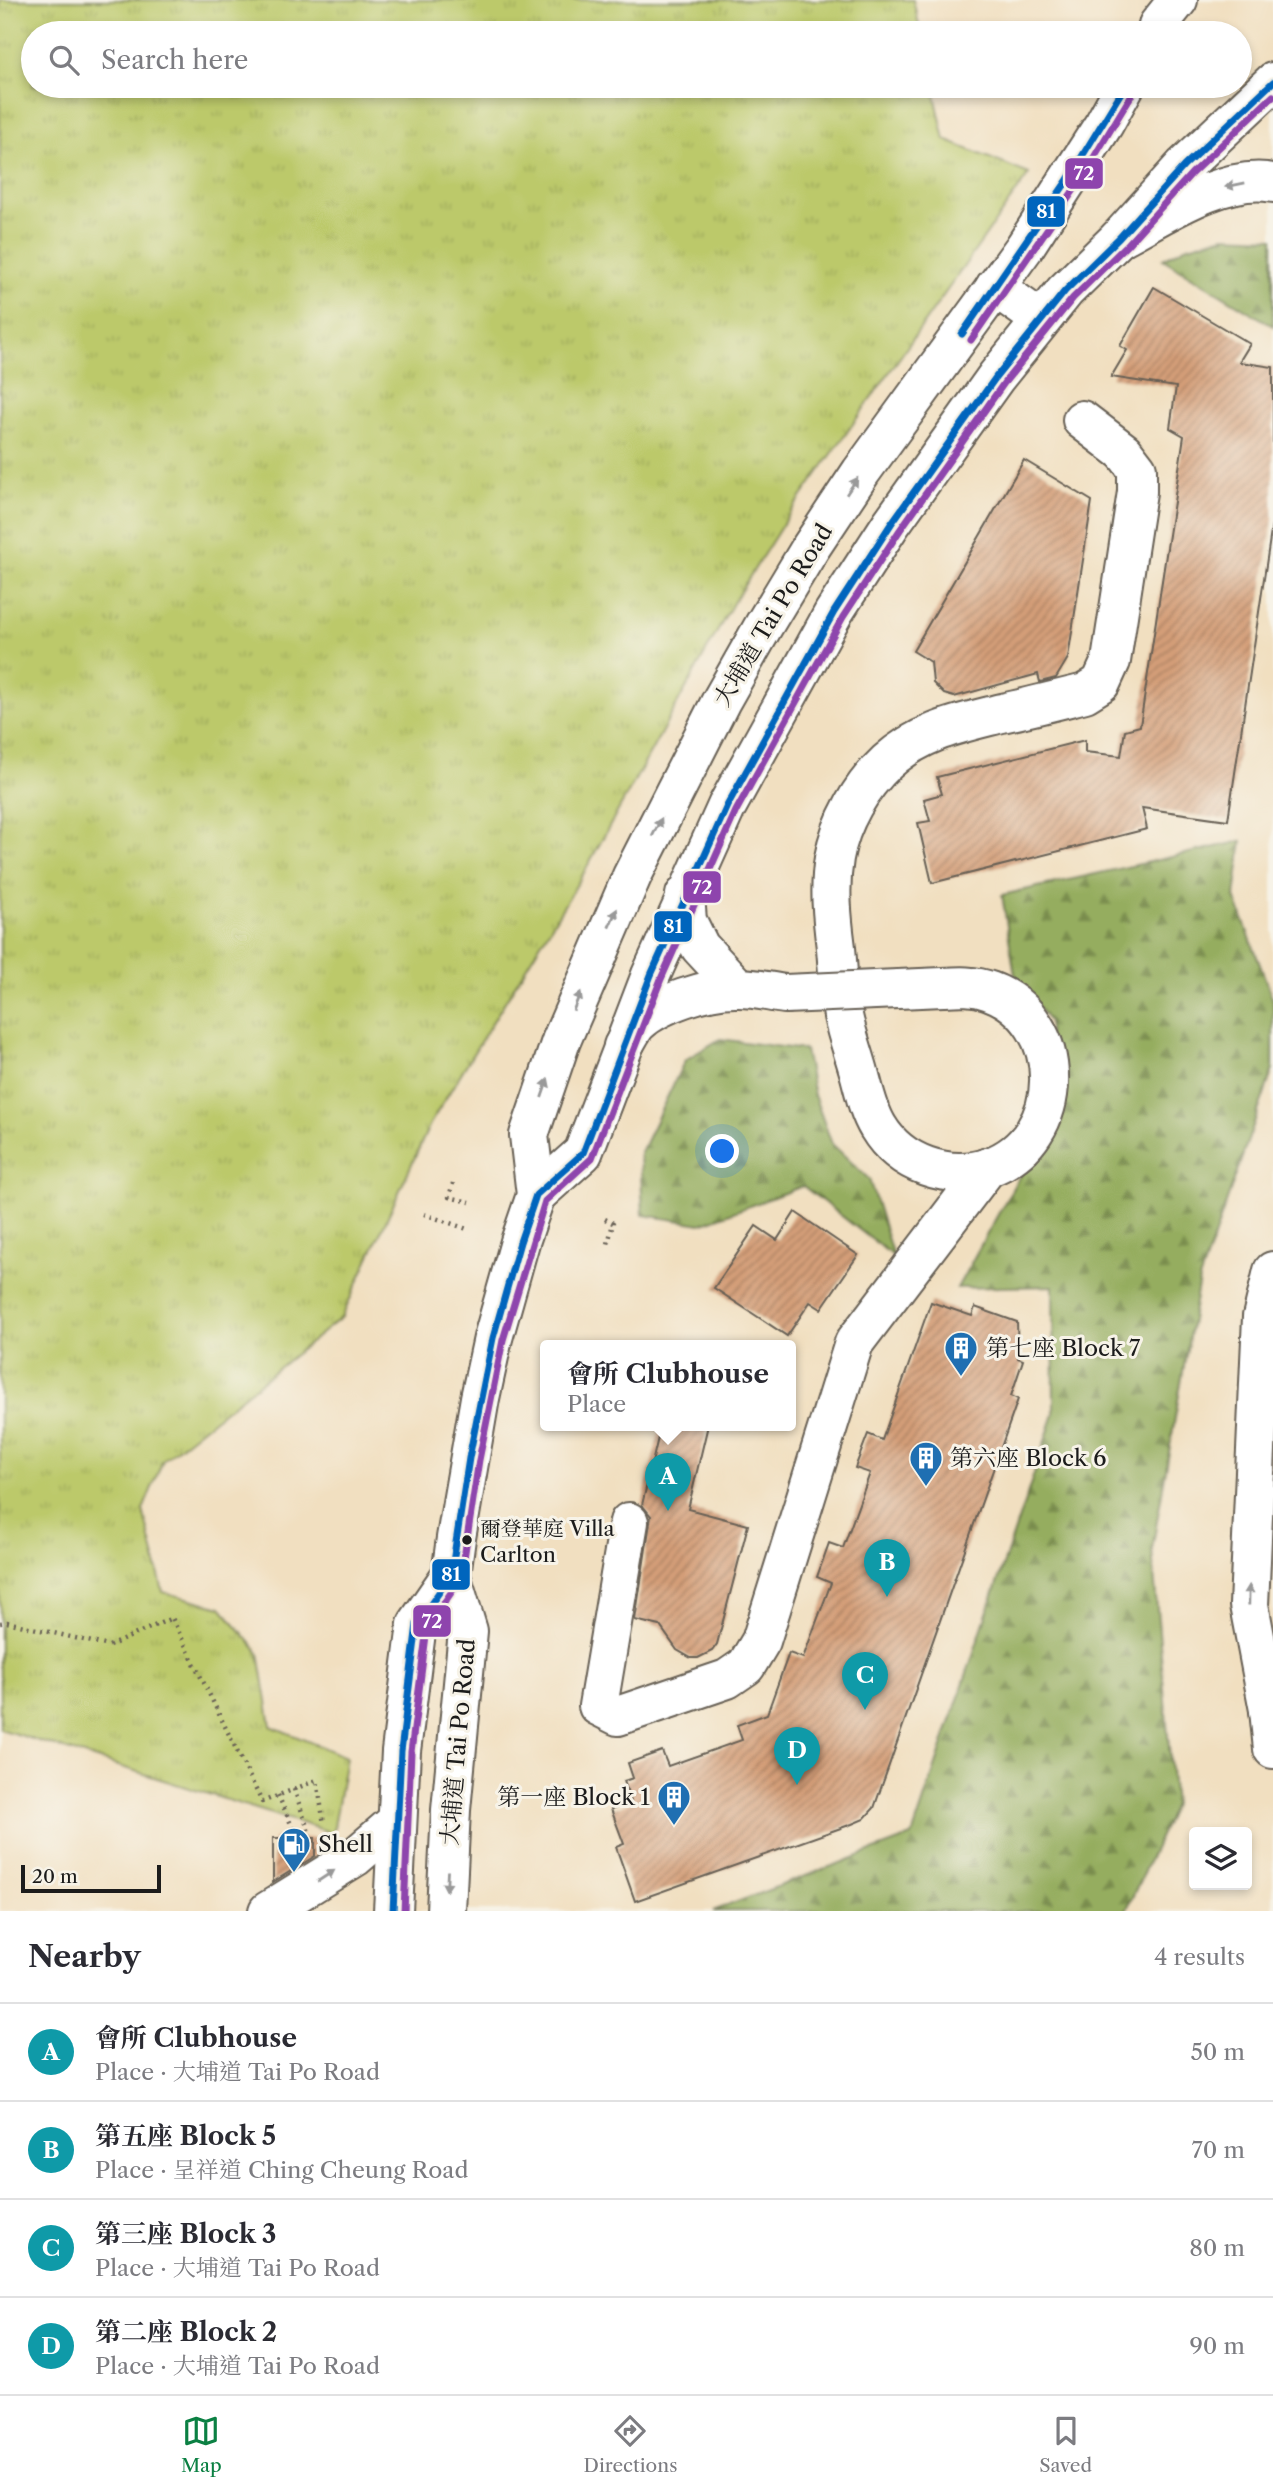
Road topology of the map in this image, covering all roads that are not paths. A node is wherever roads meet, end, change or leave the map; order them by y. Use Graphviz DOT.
graph roads {
  1 [pos="1273,82"];
  2 [pos="1118,98"];
  3 [pos="1273,183"];
  4 [pos="1119,238"];
  5 [pos="995,287"];
  6 [pos="1041,320"];
  7 [pos="1082,420"];
  8 [pos="685,895"];
  9 [pos="738,988"];
  10 [pos="623,1046"];
  11 [pos="988,1167"];
  12 [pos="536,1195"];
  13 [pos="1273,1270"];
  14 [pos="629,1522"];
  15 [pos="452,1574"];
  16 [pos="1273,1671"];
  17 [pos="1269,1710"];
  18 [pos="1273,1749"];
  19 [pos="396,1822"];
  20 [pos="268,1911"];
  21 [pos="393,1911"];
  22 [pos="446,1911"];
  1 -- 4 [label="main road, 大埔道 Tai Po Road"];
  2 -- 5 [label="main road, 大埔道 Tai Po Road"];
  3 -- 4 [label="main road, one-way"];
  4 -- 6 [label="main road, 大埔道 Tai Po Road"];
  5 -- 6 [label="main road"];
  12 -- 5 [label="main road, 大埔道 Tai Po Road, one-way"];
  6 -- 8 [label="main road, 大埔道 Tai Po Road"];
  7 -- 11 [label="main road"];
  8 -- 9 [label="main road"];
  8 -- 10 [label="main road, 大埔道 Tai Po Road"];
  9 -- 10 [label="main road"];
  9 -- 11 [label="main road, bridge"];
  10 -- 12 [label="main road, 大埔道 Tai Po Road"];
  11 -- 14 [label="main road"];
  12 -- 15 [label="main road, 大埔道 Tai Po Road"];
  17 -- 13 [label="main road, one-way"];
  15 -- 19 [label="main road, 大埔道 Tai Po Road"];
  15 -- 22 [label="main road, 大埔道 Tai Po Road, one-way"];
  16 -- 17 [label="main road"];
  17 -- 18 [label="main road"];
  20 -- 19 [label="main road, one-way"];
  19 -- 21 [label="main road, 大埔道 Tai Po Road"];
}
